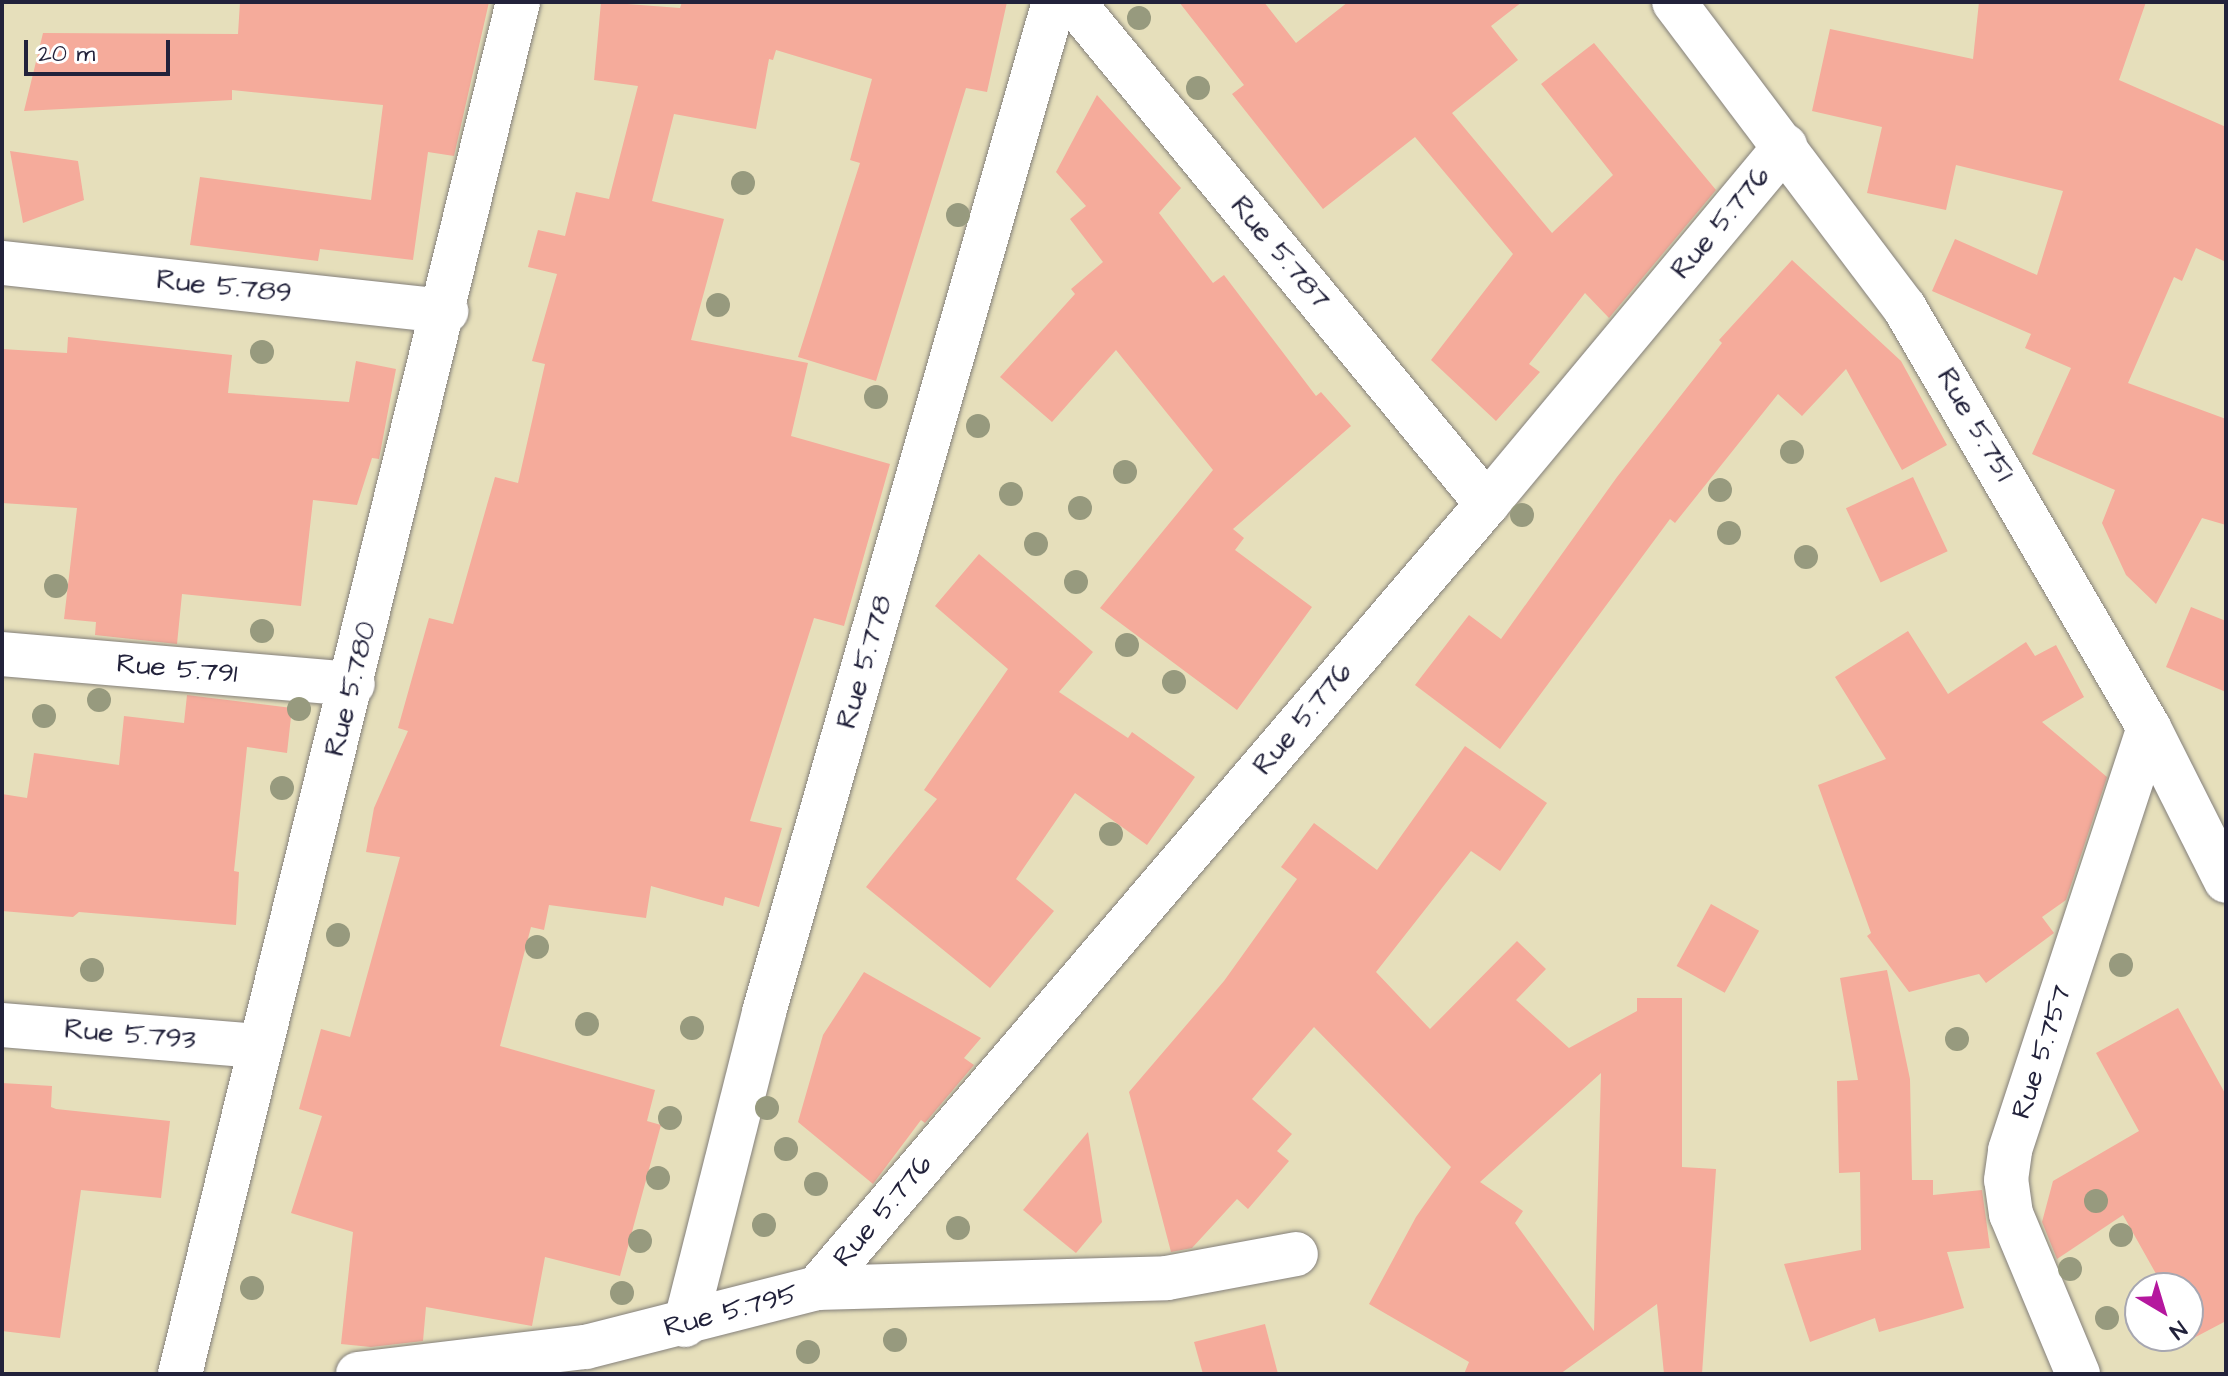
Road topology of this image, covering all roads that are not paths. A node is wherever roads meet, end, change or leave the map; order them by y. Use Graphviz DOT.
graph roads {
  1 [pos="518,2"];
  2 [pos="1054,2"];
  3 [pos="1073,2"];
  4 [pos="1674,2"];
  5 [pos="1785,146"];
  6 [pos="2,263"];
  7 [pos="446,311"];
  8 [pos="1487,504"];
  9 [pos="2,654"];
  10 [pos="353,684"];
  11 [pos="2149,728"];
  12 [pos="2226,881"];
  13 [pos="2,1025"];
  14 [pos="257,1046"];
  15 [pos="1296,1254"];
  16 [pos="817,1288"];
  17 [pos="685,1325"];
  18 [pos="180,1374"];
  19 [pos="358,1374"];
  20 [pos="2078,1374"];
  1 -- 7 [label="street, Rue 5.780"];
  2 -- 17 [label="street, Rue 5.778"];
  3 -- 8 [label="street, Rue 5.787"];
  4 -- 5 [label="street, Rue 5.751"];
  5 -- 8 [label="street, Rue 5.776"];
  5 -- 11 [label="street, Rue 5.751"];
  6 -- 7 [label="street, Rue 5.789"];
  7 -- 10 [label="street, Rue 5.780"];
  8 -- 16 [label="street, Rue 5.776"];
  9 -- 10 [label="street, Rue 5.791"];
  10 -- 14 [label="street, Rue 5.780"];
  11 -- 12 [label="street, Rue 5.751"];
  11 -- 20 [label="street, Rue 5.757"];
  13 -- 14 [label="street, Rue 5.793"];
  14 -- 18 [label="street, Rue 5.780"];
  15 -- 16 [label="street, Rue 5.795"];
  16 -- 17 [label="street, Rue 5.795"];
  17 -- 19 [label="street, Rue 5.795"];
}
